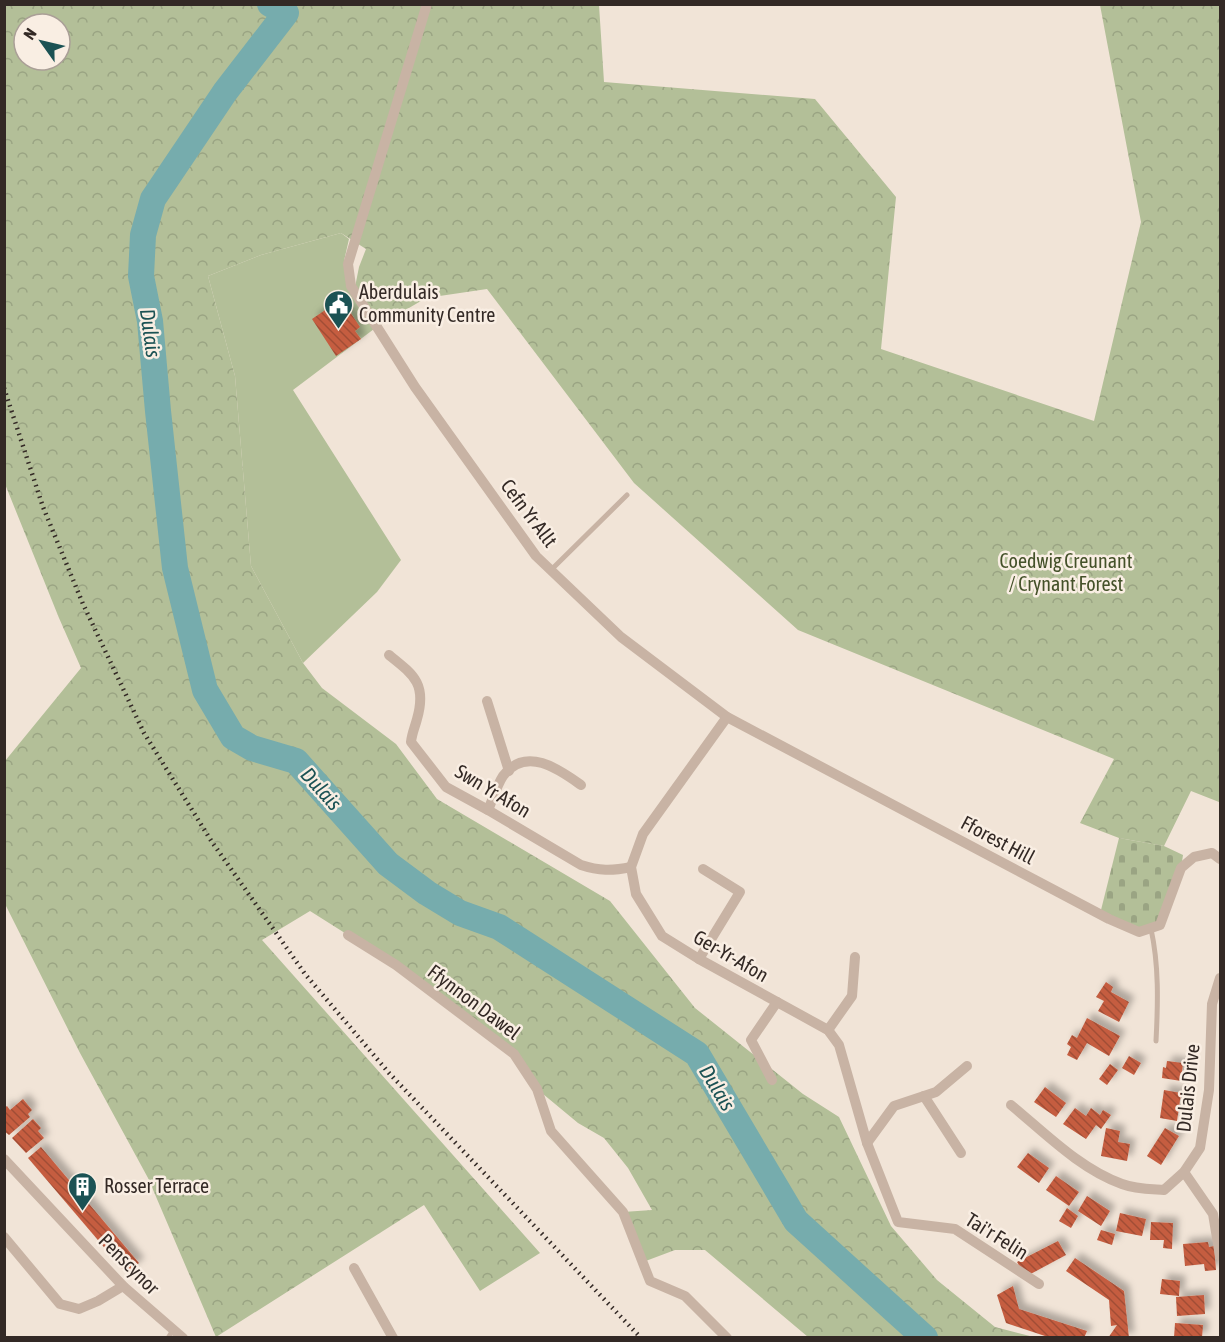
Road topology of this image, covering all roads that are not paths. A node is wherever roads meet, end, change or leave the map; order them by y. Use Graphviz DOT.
graph roads {
  1 [pos="427,4"];
  2 [pos="627,495"];
  3 [pos="551,570"];
  4 [pos="389,655"];
  5 [pos="487,701"];
  6 [pos="727,717"];
  7 [pos="509,771"];
  8 [pos="581,785"];
  9 [pos="488,810"];
  10 [pos="1221,859"];
  11 [pos="631,867"];
  12 [pos="703,868"];
  13 [pos="1151,928"];
  14 [pos="348,935"];
  15 [pos="855,957"];
  16 [pos="699,959"];
  17 [pos="1221,978"];
  18 [pos="777,1002"];
  19 [pos="828,1030"];
  20 [pos="1156,1041"];
  21 [pos="967,1066"];
  22 [pos="772,1080"];
  23 [pos="924,1096"];
  24 [pos="1011,1105"];
  25 [pos="867,1143"];
  26 [pos="961,1153"];
  27 [pos="4,1159"];
  28 [pos="1184,1172"];
  29 [pos="4,1237"];
  30 [pos="1221,1256"];
  31 [pos="354,1268"];
  32 [pos="1039,1284"];
  33 [pos="123,1286"];
  34 [pos="171,1334"];
  35 [pos="183,1338"];
  36 [pos="393,1338"];
  37 [pos="728,1338"];
  1 -- 3 [label="street, Cefn Yr Allt"];
  2 -- 3 [label="lane"];
  3 -- 6 [label="street, Cefn Yr Allt"];
  4 -- 9 [label="street, Swn Yr Afon"];
  5 -- 7 [label="street"];
  6 -- 11 [label="street"];
  6 -- 13 [label="street, Fforest Hill"];
  7 -- 8 [label="street"];
  7 -- 9 [label="street"];
  9 -- 11 [label="street, Swn Yr Afon"];
  10 -- 13 [label="street"];
  11 -- 16 [label="street, Ger-Yr-Afon"];
  12 -- 16 [label="street"];
  13 -- 20 [label="lane"];
  14 -- 37 [label="street, Ffynnon Dawel"];
  15 -- 19 [label="street"];
  16 -- 18 [label="street, Ger-Yr-Afon"];
  17 -- 28 [label="street, Dulais Drive"];
  18 -- 19 [label="street, Ger-Yr-Afon"];
  18 -- 22 [label="street"];
  19 -- 25 [label="street"];
  21 -- 23 [label="street"];
  23 -- 25 [label="street"];
  23 -- 26 [label="street"];
  24 -- 28 [label="street, Dulais Drive"];
  25 -- 32 [label="street, Tai'r Felin"];
  27 -- 33 [label="street, Penscynor"];
  28 -- 30 [label="street"];
  29 -- 33 [label="street"];
  31 -- 36 [label="street"];
  33 -- 34 [label="street, Penscynor"];
  34 -- 35 [label="street, Penscynor"];
}
